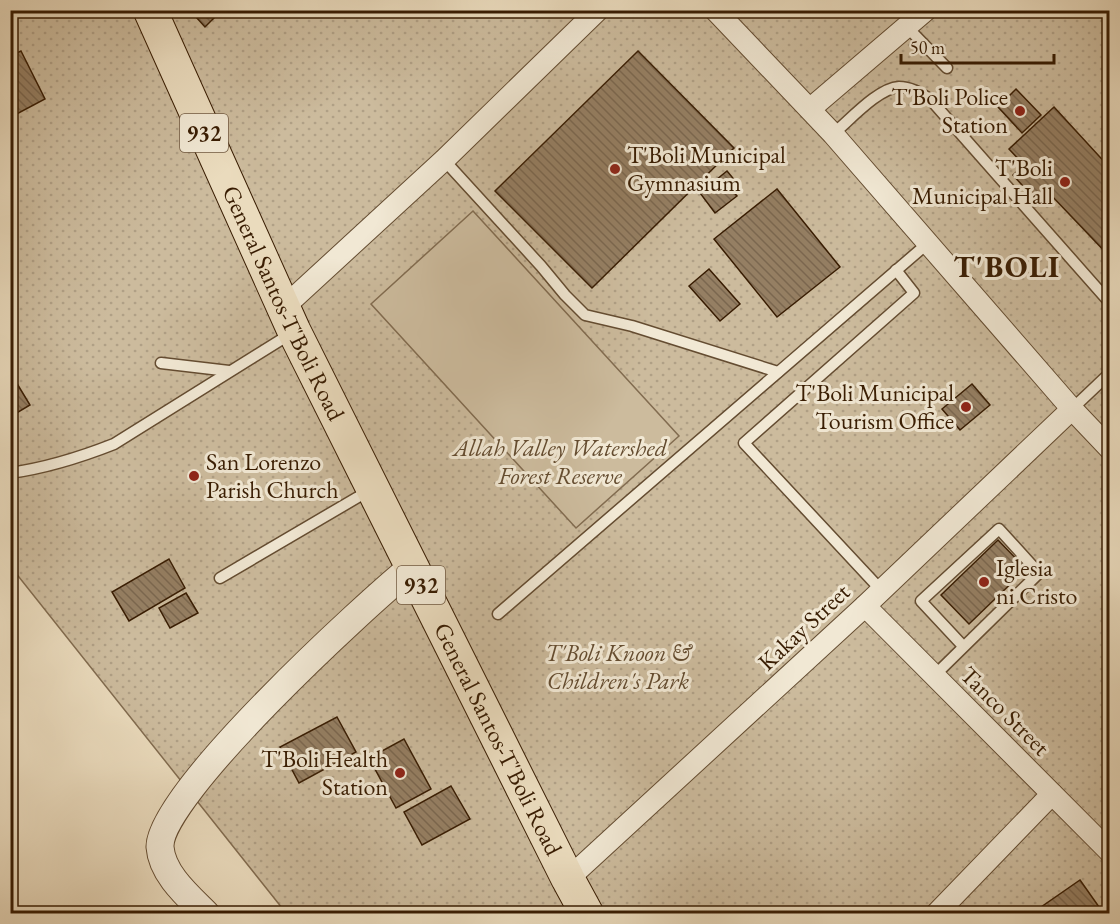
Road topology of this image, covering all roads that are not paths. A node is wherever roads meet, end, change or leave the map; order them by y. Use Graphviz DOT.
graph roads {
  1 [pos="150,10"];
  2 [pos="598,10"];
  3 [pos="716,10"];
  4 [pos="926,10"];
  5 [pos="1105,10"];
  6 [pos="1110,15"];
  7 [pos="907,27"];
  8 [pos="946,68"];
  9 [pos="810,109"];
  10 [pos="833,134"];
  11 [pos="444,159"];
  12 [pos="928,243"];
  13 [pos="896,270"];
  14 [pos="1110,303"];
  15 [pos="289,319"];
  16 [pos="161,363"];
  17 [pos="229,371"];
  18 [pos="778,372"];
  19 [pos="1110,373"];
  20 [pos="1072,409"];
  21 [pos="1110,449"];
  22 [pos="10,473"];
  23 [pos="373,488"];
  24 [pos="412,567"];
  25 [pos="220,578"];
  26 [pos="881,590"];
  27 [pos="865,606"];
  28 [pos="498,614"];
  29 [pos="963,646"];
  30 [pos="934,676"];
  31 [pos="1052,794"];
  32 [pos="1110,852"];
  33 [pos="568,879"];
  34 [pos="582,912"];
  35 [pos="206,914"];
  36 [pos="936,914"];
  1 -- 15 [label="main road, General Santos-T'Boli Road / 932"];
  2 -- 11 [label="street"];
  3 -- 9 [label="street"];
  4 -- 7 [label="street"];
  5 -- 6 [label="lane"];
  7 -- 8 [label="lane"];
  7 -- 9 [label="street"];
  9 -- 10 [label="street"];
  10 -- 12 [label="street"];
  10 -- 14 [label="lane"];
  11 -- 15 [label="street"];
  11 -- 18 [label="lane"];
  12 -- 13 [label="lane"];
  12 -- 20 [label="street"];
  13 -- 18 [label="lane"];
  13 -- 26 [label="lane"];
  15 -- 17 [label="lane"];
  15 -- 23 [label="main road, General Santos-T'Boli Road / 932"];
  16 -- 17 [label="lane"];
  17 -- 22 [label="lane"];
  18 -- 28 [label="lane"];
  19 -- 20 [label="lane"];
  20 -- 21 [label="street"];
  20 -- 26 [label="street, Kakay Street"];
  23 -- 24 [label="main road, General Santos-T'Boli Road / 932"];
  23 -- 25 [label="lane"];
  24 -- 33 [label="main road, General Santos-T'Boli Road / 932"];
  24 -- 35 [label="street"];
  26 -- 27 [label="street, Kakay Street"];
  27 -- 30 [label="street, Tanco Street"];
  27 -- 33 [label="street, Kakay Street"];
  29 -- 29 [label="lane"];
  29 -- 30 [label="lane"];
  30 -- 31 [label="street, Tanco Street"];
  31 -- 32 [label="street, Tanco Street"];
  31 -- 36 [label="street"];
  33 -- 34 [label="main road, General Santos-T'Boli Road / 932"];
}
